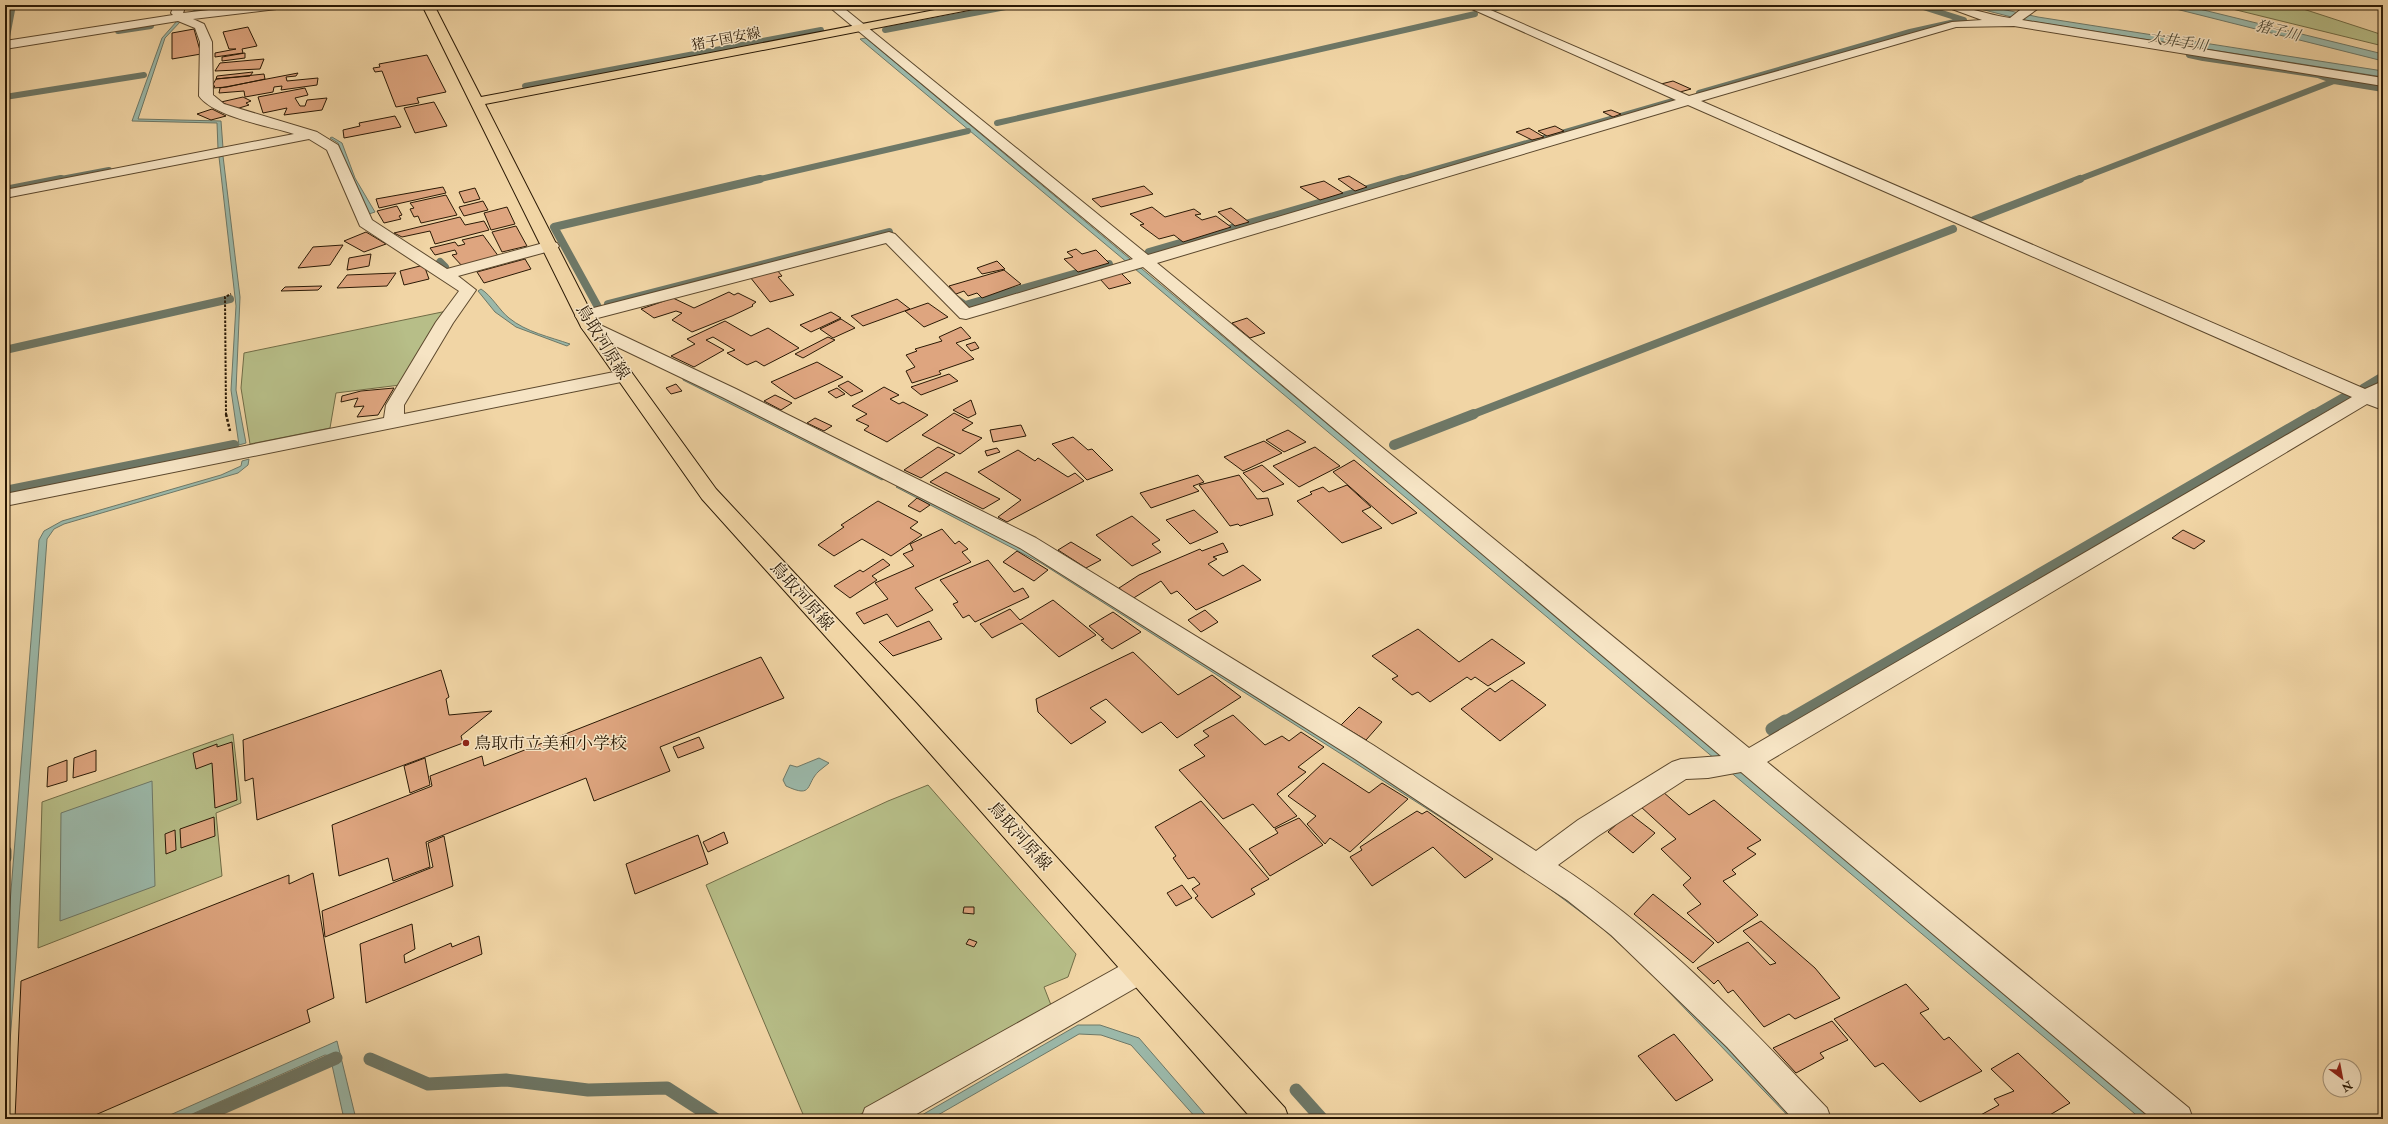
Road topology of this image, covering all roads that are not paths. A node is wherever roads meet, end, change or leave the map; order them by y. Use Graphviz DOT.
graph roads {
  1 [pos="285,5"];
  2 [pos="428,5"];
  3 [pos="833,5"];
  4 [pos="979,5"];
  5 [pos="1469,5"];
  6 [pos="1947,5"];
  7 [pos="2037,5"];
  8 [pos="180,12"];
  9 [pos="2012,23"];
  10 [pos="861,28"];
  11 [pos="5,45"];
  12 [pos="2383,82"];
  13 [pos="1689,101"];
  14 [pos="477,102"];
  15 [pos="312,135"];
  16 [pos="5,194"];
  17 [pos="551,246"];
  18 [pos="1144,260"];
  19 [pos="446,275"];
  20 [pos="587,322"];
  21 [pos="624,376"];
  22 [pos="2377,396"];
  23 [pos="393,423"];
  24 [pos="5,500"];
  25 [pos="1748,761"];
  26 [pos="1537,866"];
  27 [pos="1140,970"];
  28 [pos="877,1119"];
  29 [pos="1273,1119"];
  30 [pos="1815,1119"];
  31 [pos="2177,1119"];
  1 -- 8 [label="street"];
  2 -- 14 [label="main road, 鳥取河原線"];
  3 -- 10 [label="street"];
  4 -- 10 [label="main road, 猪子国安線"];
  5 -- 13 [label="street"];
  6 -- 9 [label="street"];
  7 -- 9 [label="street"];
  8 -- 11 [label="street"];
  8 -- 15 [label="street"];
  9 -- 12 [label="street"];
  9 -- 13 [label="street"];
  10 -- 14 [label="main road, 猪子国安線"];
  10 -- 18 [label="street"];
  13 -- 18 [label="street"];
  13 -- 22 [label="street"];
  14 -- 17 [label="main road, 鳥取河原線"];
  15 -- 16 [label="street"];
  15 -- 19 [label="street"];
  17 -- 19 [label="street"];
  17 -- 20 [label="main road, 鳥取河原線"];
  18 -- 20 [label="street"];
  18 -- 25 [label="street"];
  19 -- 23 [label="street"];
  20 -- 21 [label="main road, 鳥取河原線"];
  20 -- 26 [label="street"];
  21 -- 23 [label="street"];
  21 -- 27 [label="main road, 鳥取河原線"];
  22 -- 25 [label="street"];
  23 -- 24 [label="street"];
  25 -- 26 [label="street"];
  25 -- 31 [label="street"];
  26 -- 30 [label="street"];
  27 -- 28 [label="street"];
  27 -- 29 [label="main road, 鳥取河原線"];
}
